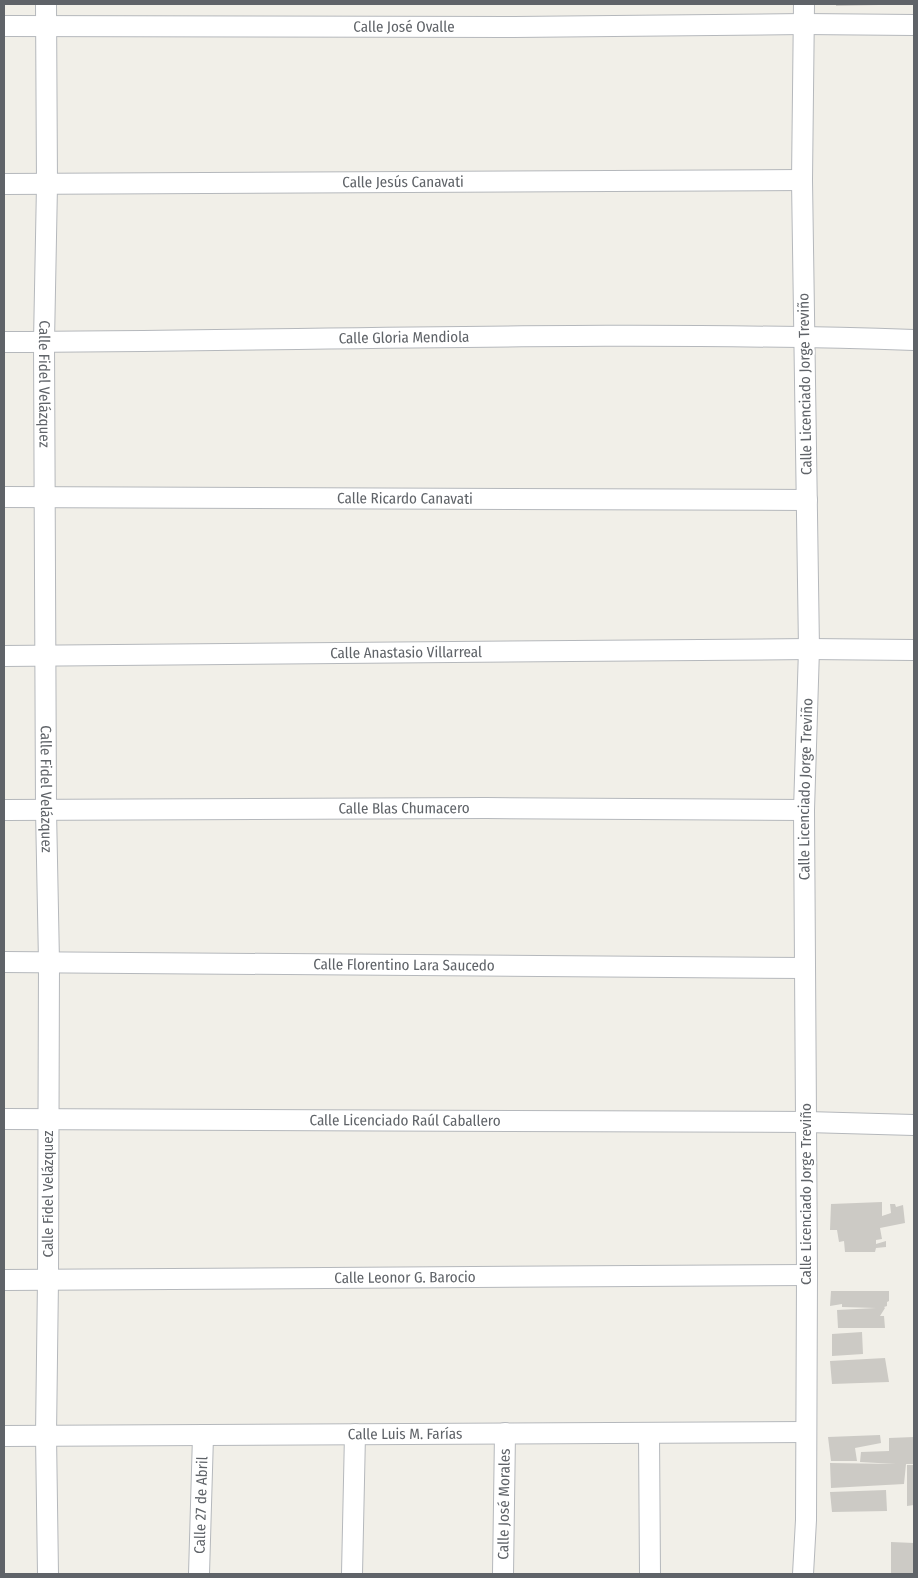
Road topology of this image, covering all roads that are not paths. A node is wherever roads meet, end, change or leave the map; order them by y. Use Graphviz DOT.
graph roads {
  1 [pos="46,4"];
  2 [pos="804,4"];
  3 [pos="804,24"];
  4 [pos="914,25"];
  5 [pos="4,26"];
  6 [pos="46,26"];
  7 [pos="802,180"];
  8 [pos="4,184"];
  9 [pos="47,185"];
  10 [pos="805,337"];
  11 [pos="914,340"];
  12 [pos="4,342"];
  13 [pos="44,342"];
  14 [pos="4,497"];
  15 [pos="45,497"];
  16 [pos="807,500"];
  17 [pos="810,649"];
  18 [pos="914,650"];
  19 [pos="4,656"];
  20 [pos="45,656"];
  21 [pos="4,810"];
  22 [pos="46,810"];
  23 [pos="804,810"];
  24 [pos="4,962"];
  25 [pos="49,962"];
  26 [pos="805,968"];
  27 [pos="4,1119"];
  28 [pos="48,1119"];
  29 [pos="806,1122"];
  30 [pos="914,1125"];
  31 [pos="807,1275"];
  32 [pos="48,1279"];
  33 [pos="4,1280"];
  34 [pos="806,1432"];
  35 [pos="505,1433"];
  36 [pos="355,1434"];
  37 [pos="648,1434"];
  38 [pos="46,1435"];
  39 [pos="4,1436"];
  40 [pos="202,1436"];
  41 [pos="48,1574"];
  42 [pos="199,1574"];
  43 [pos="352,1574"];
  44 [pos="504,1574"];
  45 [pos="650,1574"];
  46 [pos="803,1574"];
  1 -- 6 [label="street, Calle Fidel Velázquez"];
  2 -- 3 [label="street, Calle Licenciado Jorge Treviño"];
  3 -- 4 [label="street, Calle José Ovalle"];
  3 -- 6 [label="street, Calle José Ovalle"];
  3 -- 7 [label="street, Calle Licenciado Jorge Treviño"];
  5 -- 6 [label="street, Calle José Ovalle"];
  6 -- 9 [label="street, Calle Fidel Velázquez"];
  7 -- 9 [label="street, Calle Jesús Canavati"];
  7 -- 10 [label="street, Calle Licenciado Jorge Treviño"];
  8 -- 9 [label="street, Calle Jesús Canavati"];
  9 -- 13 [label="street, Calle Fidel Velázquez"];
  10 -- 11 [label="street, Calle Gloria Mendiola"];
  10 -- 13 [label="street, Calle Gloria Mendiola"];
  10 -- 16 [label="street, Calle Licenciado Jorge Treviño"];
  12 -- 13 [label="street, Calle Gloria Mendiola"];
  13 -- 15 [label="street, Calle Fidel Velázquez"];
  14 -- 15 [label="street, Calle Ricardo Canavati"];
  15 -- 16 [label="street, Calle Ricardo Canavati"];
  15 -- 20 [label="street, Calle Fidel Velázquez"];
  16 -- 17 [label="street, Calle Licenciado Jorge Treviño"];
  17 -- 18 [label="street, Calle Anastasio Villarreal"];
  17 -- 20 [label="street, Calle Anastasio Villarreal"];
  17 -- 23 [label="street, Calle Licenciado Jorge Treviño"];
  19 -- 20 [label="street, Calle Anastasio Villarreal"];
  20 -- 22 [label="street, Calle Fidel Velázquez"];
  21 -- 22 [label="street, Calle Blas Chumacero"];
  22 -- 23 [label="street, Calle Blas Chumacero"];
  22 -- 25 [label="street, Calle Fidel Velázquez"];
  23 -- 26 [label="street, Calle Licenciado Jorge Treviño"];
  24 -- 25 [label="street, Calle Florentino Lara Saucedo"];
  25 -- 26 [label="street, Calle Florentino Lara Saucedo"];
  25 -- 28 [label="street, Calle Fidel Velázquez"];
  26 -- 29 [label="street, Calle Licenciado Jorge Treviño"];
  27 -- 28 [label="street, Calle Licenciado Raúl Caballero"];
  28 -- 29 [label="street, Calle Licenciado Raúl Caballero"];
  28 -- 32 [label="street, Calle Fidel Velázquez"];
  29 -- 30 [label="street, Calle Licenciado Raúl Caballero"];
  29 -- 31 [label="street, Calle Licenciado Jorge Treviño"];
  31 -- 32 [label="street, Calle Leonor G. Barocio"];
  31 -- 34 [label="street, Calle Licenciado Jorge Treviño"];
  32 -- 33 [label="street, Calle Leonor G. Barocio"];
  32 -- 38 [label="street, Calle Fidel Velázquez"];
  34 -- 37 [label="street, Calle Luis M. Farías"];
  34 -- 46 [label="street, Calle Licenciado Jorge Treviño"];
  35 -- 36 [label="street, Calle Luis M. Farías"];
  35 -- 37 [label="street, Calle Luis M. Farías"];
  35 -- 44 [label="street, Calle José Morales"];
  36 -- 40 [label="street, Calle Luis M. Farías"];
  36 -- 43 [label="street"];
  37 -- 45 [label="street"];
  38 -- 39 [label="street, Calle Luis M. Farías"];
  38 -- 40 [label="street, Calle Luis M. Farías"];
  38 -- 41 [label="street, Calle Fidel Velázquez"];
  40 -- 42 [label="street, Calle 27 de Abril"];
}
